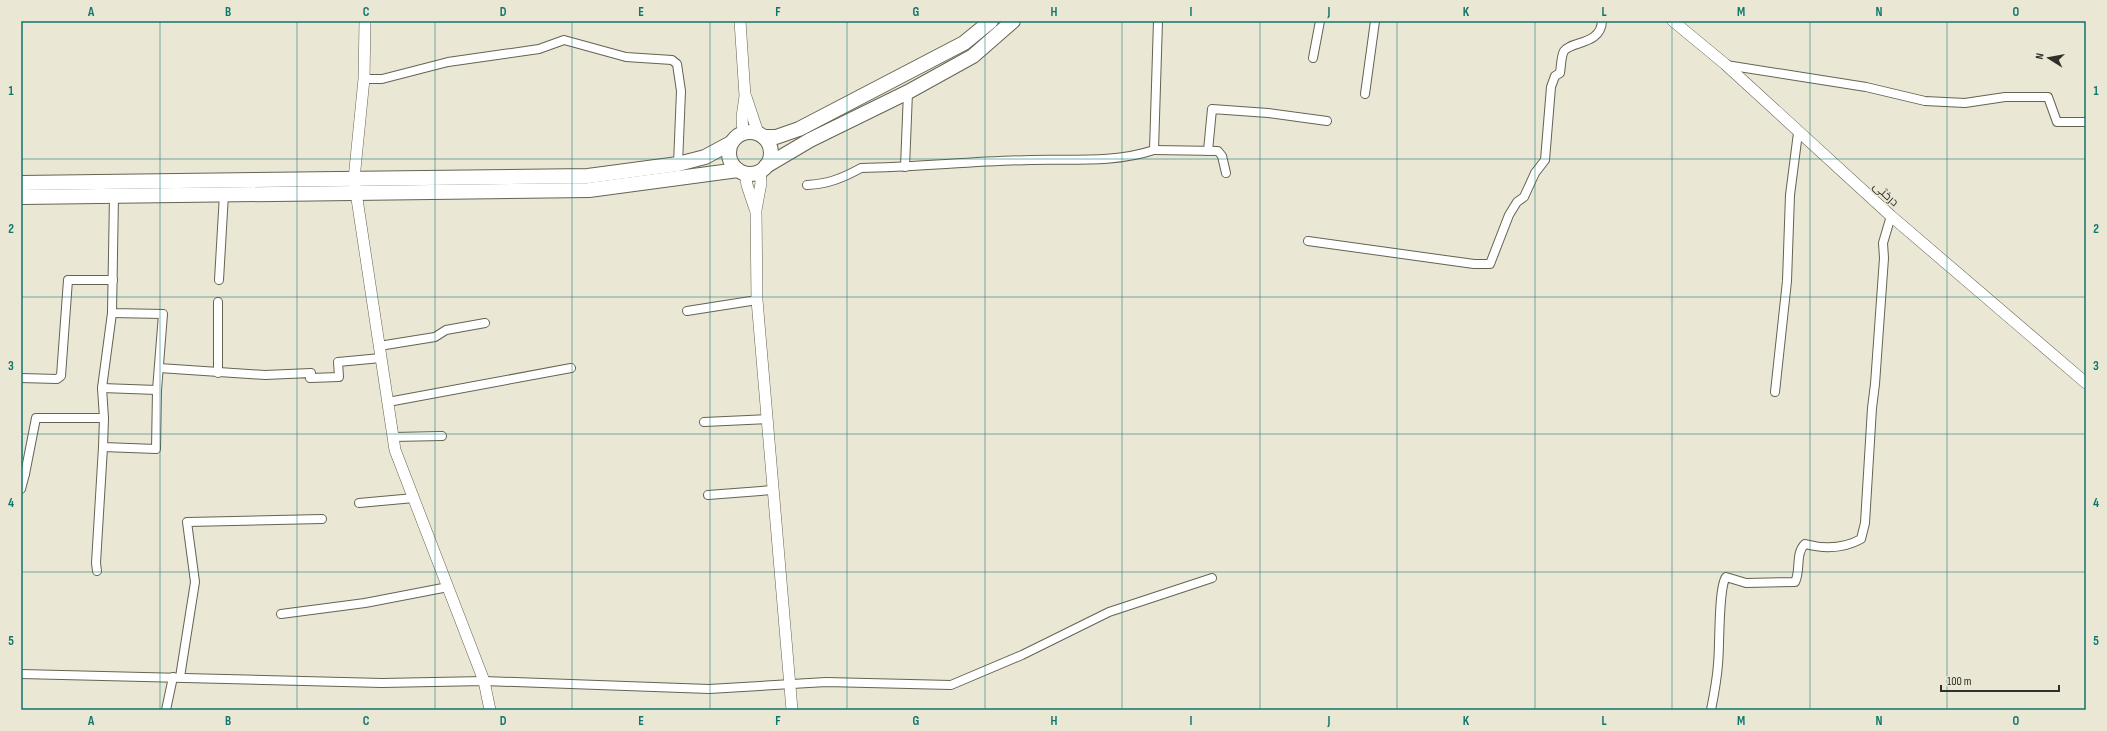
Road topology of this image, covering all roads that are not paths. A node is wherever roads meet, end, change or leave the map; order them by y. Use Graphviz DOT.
graph roads {
  1 [pos="365,21"];
  2 [pos="740,21"];
  3 [pos="991,21"];
  4 [pos="1013,21"];
  5 [pos="1158,21"];
  6 [pos="1320,21"];
  7 [pos="1375,21"];
  8 [pos="1602,21"];
  9 [pos="1673,21"];
  10 [pos="1313,58"];
  11 [pos="1725,64"];
  12 [pos="364,79"];
  13 [pos="908,92"];
  14 [pos="1365,94"];
  15 [pos="746,96"];
  16 [pos="1327,121"];
  17 [pos="2086,122"];
  18 [pos="743,133"];
  19 [pos="1798,133"];
  20 [pos="761,135"];
  21 [pos="731,142"];
  22 [pos="1154,150"];
  23 [pos="1208,151"];
  24 [pos="678,164"];
  25 [pos="905,167"];
  26 [pos="763,169"];
  27 [pos="741,172"];
  28 [pos="1226,173"];
  29 [pos="354,179"];
  30 [pos="21,183"];
  31 [pos="807,185"];
  32 [pos="356,193"];
  33 [pos="224,194"];
  34 [pos="114,196"];
  35 [pos="21,197"];
  36 [pos="756,210"];
  37 [pos="1891,216"];
  38 [pos="1308,241"];
  39 [pos="113,280"];
  40 [pos="219,280"];
  41 [pos="758,300"];
  42 [pos="218,302"];
  43 [pos="687,311"];
  44 [pos="112,312"];
  45 [pos="486,323"];
  46 [pos="379,346"];
  47 [pos="381,358"];
  48 [pos="159,368"];
  49 [pos="572,368"];
  50 [pos="218,373"];
  51 [pos="21,378"];
  52 [pos="2086,383"];
  53 [pos="102,388"];
  54 [pos="157,390"];
  55 [pos="1775,392"];
  56 [pos="388,402"];
  57 [pos="104,418"];
  58 [pos="768,419"];
  59 [pos="704,422"];
  60 [pos="442,436"];
  61 [pos="393,438"];
  62 [pos="103,447"];
  63 [pos="23,474"];
  64 [pos="21,489"];
  65 [pos="773,490"];
  66 [pos="708,495"];
  67 [pos="414,498"];
  68 [pos="359,503"];
  69 [pos="322,519"];
  70 [pos="97,571"];
  71 [pos="1212,578"];
  72 [pos="448,588"];
  73 [pos="281,614"];
  74 [pos="21,674"];
  75 [pos="176,677"];
  76 [pos="484,681"];
  77 [pos="790,685"];
  78 [pos="166,710"];
  79 [pos="490,710"];
  80 [pos="792,710"];
  81 [pos="1711,710"];
  1 -- 12 [label="street"];
  2 -- 15 [label="street"];
  3 -- 20 [label="highway"];
  4 -- 13 [label="highway"];
  5 -- 22 [label="street"];
  6 -- 10 [label="street"];
  7 -- 14 [label="street"];
  8 -- 38 [label="street"];
  9 -- 11 [label="street, درختی"];
  11 -- 17 [label="street"];
  11 -- 19 [label="street, درختی"];
  12 -- 24 [label="street"];
  12 -- 29 [label="street"];
  13 -- 25 [label="street"];
  13 -- 26 [label="highway"];
  15 -- 18 [label="street"];
  15 -- 20 [label="street"];
  16 -- 23 [label="street"];
  18 -- 20 [label="highway"];
  18 -- 21 [label="highway"];
  19 -- 37 [label="street, درختی"];
  19 -- 55 [label="street"];
  20 -- 26 [label="highway"];
  21 -- 24 [label="highway"];
  21 -- 27 [label="highway"];
  22 -- 23 [label="street"];
  22 -- 25 [label="street"];
  23 -- 28 [label="street"];
  24 -- 29 [label="highway"];
  25 -- 31 [label="street"];
  26 -- 27 [label="highway"];
  26 -- 36 [label="street"];
  27 -- 32 [label="highway"];
  27 -- 36 [label="street"];
  29 -- 30 [label="highway"];
  29 -- 32 [label="street"];
  32 -- 33 [label="highway"];
  32 -- 46 [label="street"];
  33 -- 34 [label="highway"];
  33 -- 40 [label="street"];
  34 -- 35 [label="highway"];
  34 -- 39 [label="street"];
  36 -- 41 [label="street"];
  37 -- 52 [label="street, درختی"];
  37 -- 81 [label="street"];
  39 -- 44 [label="street"];
  39 -- 51 [label="street"];
  41 -- 43 [label="street"];
  41 -- 58 [label="street"];
  42 -- 50 [label="street"];
  44 -- 48 [label="street"];
  44 -- 53 [label="street"];
  45 -- 46 [label="street"];
  46 -- 47 [label="street"];
  47 -- 50 [label="street"];
  47 -- 56 [label="street"];
  48 -- 50 [label="street"];
  48 -- 54 [label="street"];
  49 -- 56 [label="street"];
  53 -- 54 [label="street"];
  53 -- 57 [label="street"];
  54 -- 62 [label="street"];
  56 -- 61 [label="street"];
  57 -- 62 [label="street"];
  57 -- 63 [label="street"];
  58 -- 59 [label="street"];
  58 -- 65 [label="street"];
  60 -- 61 [label="street"];
  61 -- 67 [label="street"];
  62 -- 70 [label="street"];
  63 -- 64 [label="street"];
  65 -- 66 [label="street"];
  65 -- 77 [label="street"];
  67 -- 68 [label="street"];
  67 -- 72 [label="street"];
  69 -- 75 [label="street"];
  71 -- 77 [label="street"];
  72 -- 73 [label="street"];
  72 -- 76 [label="street"];
  74 -- 75 [label="street"];
  75 -- 76 [label="street"];
  75 -- 78 [label="street"];
  76 -- 77 [label="street"];
  76 -- 79 [label="street"];
  77 -- 80 [label="street"];
}
